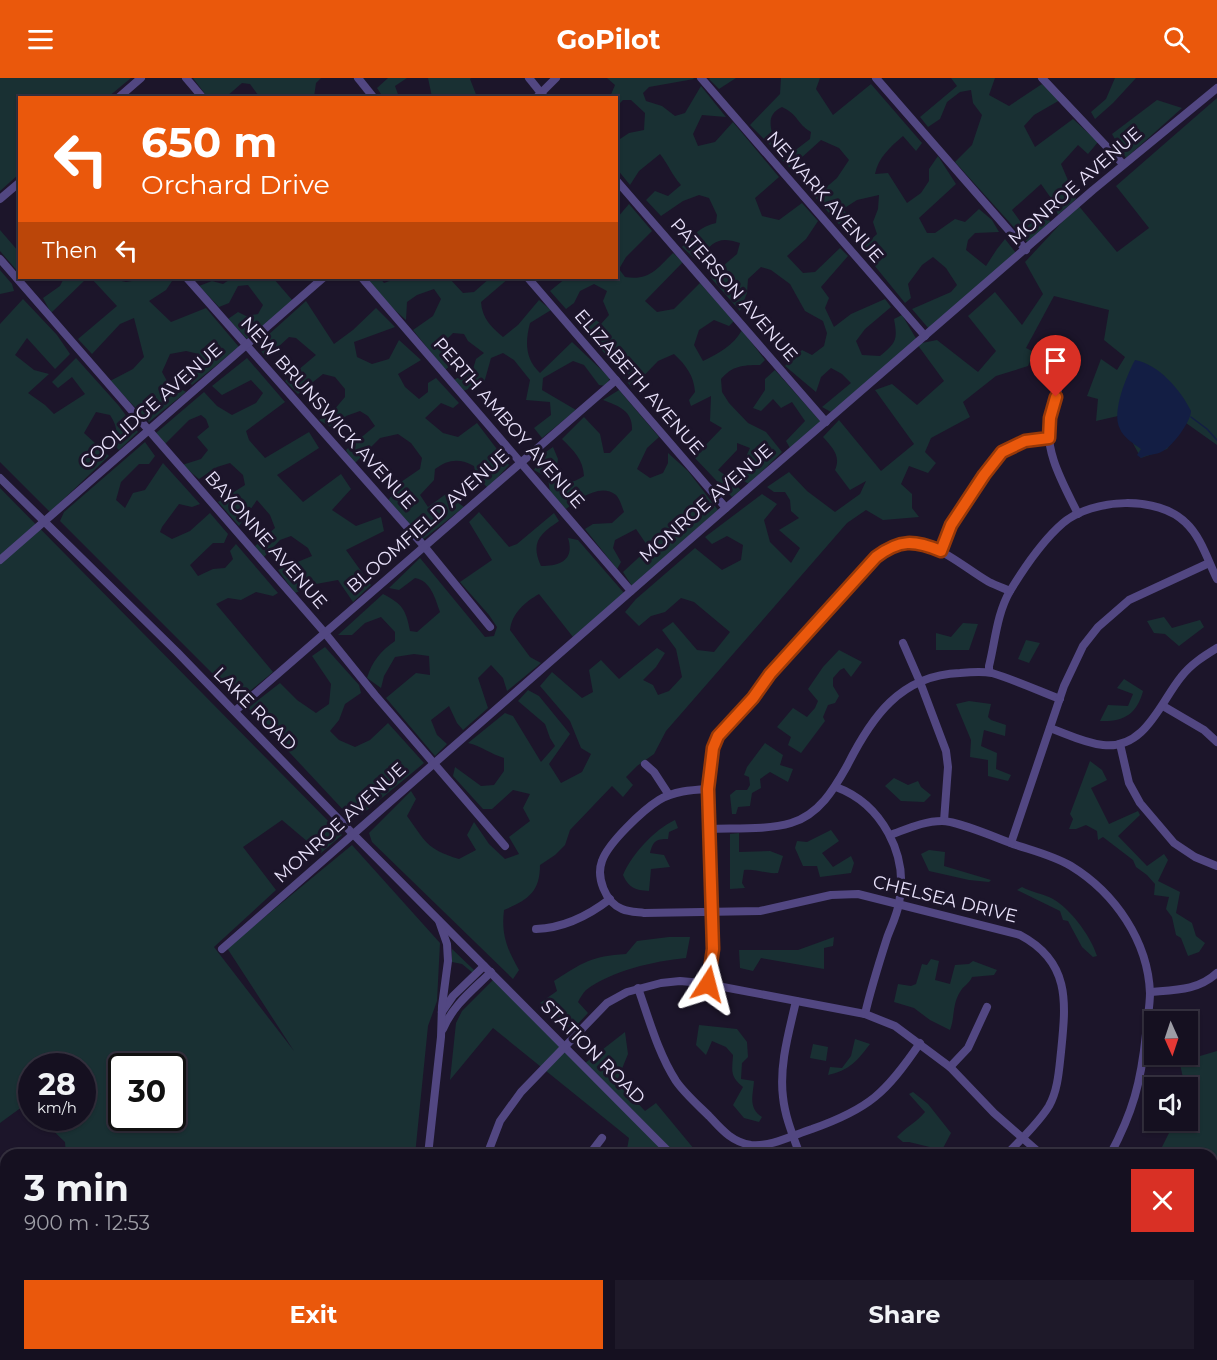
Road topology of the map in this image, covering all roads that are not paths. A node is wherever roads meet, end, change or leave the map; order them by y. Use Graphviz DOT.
graph roads {
  1 [pos="141,78"];
  2 [pos="186,78"];
  3 [pos="358,78"];
  4 [pos="529,78"];
  5 [pos="556,78"];
  6 [pos="701,78"];
  7 [pos="876,78"];
  8 [pos="1042,78"];
  9 [pos="1217,88"];
  10 [pos="120,96"];
  11 [pos="201,96"];
  12 [pos="372,96"];
  13 [pos="541,96"];
  14 [pos="1123,164"];
  15 [pos="618,182"];
  16 [pos="18,184"];
  17 [pos="0,199"];
  18 [pos="1026,250"];
  19 [pos="0,259"];
  20 [pos="188,279"];
  21 [pos="322,279"];
  22 [pos="363,279"];
  23 [pos="529,279"];
  24 [pos="925,336"];
  25 [pos="246,346"];
  26 [pos="1069,355"];
  27 [pos="616,380"];
  28 [pos="826,422"];
  29 [pos="148,429"];
  30 [pos="1049,438"];
  31 [pos="520,462"];
  32 [pos="0,478"];
  33 [pos="726,508"];
  34 [pos="1078,514"];
  35 [pos="44,522"];
  36 [pos="424,546"];
  37 [pos="941,551"];
  38 [pos="0,560"];
  39 [pos="1209,563"];
  40 [pos="1217,579"];
  41 [pos="631,591"];
  42 [pos="1010,591"];
  43 [pos="490,627"];
  44 [pos="325,633"];
  45 [pos="903,643"];
  46 [pos="1217,648"];
  47 [pos="989,672"];
  48 [pos="920,682"];
  49 [pos="1060,699"];
  50 [pos="1163,706"];
  51 [pos="235,711"];
  52 [pos="1050,728"];
  53 [pos="1217,742"];
  54 [pos="1120,744"];
  55 [pos="433,762"];
  56 [pos="645,764"];
  57 [pos="836,787"];
  58 [pos="708,789"];
  59 [pos="669,795"];
  60 [pos="944,821"];
  61 [pos="709,829"];
  62 [pos="353,834"];
  63 [pos="890,835"];
  64 [pos="1011,843"];
  65 [pos="506,846"];
  66 [pos="1217,866"];
  67 [pos="610,899"];
  68 [pos="899,903"];
  69 [pos="712,912"];
  70 [pos="437,917"];
  71 [pos="536,929"];
  72 [pos="222,949"];
  73 [pos="487,969"];
  74 [pos="1217,973"];
  75 [pos="708,984"];
  76 [pos="638,988"];
  77 [pos="1150,992"];
  78 [pos="796,1001"];
  79 [pos="987,1007"];
  80 [pos="442,1013"];
  81 [pos="865,1014"];
  82 [pos="441,1037"];
  83 [pos="920,1043"];
  84 [pos="565,1046"];
  85 [pos="950,1067"];
  86 [pos="793,1136"];
  87 [pos="1022,1137"];
  88 [pos="603,1138"];
  89 [pos="429,1149"];
  90 [pos="489,1149"];
  91 [pos="594,1149"];
  92 [pos="666,1149"];
  93 [pos="798,1149"];
  94 [pos="1011,1149"];
  95 [pos="1035,1149"];
  96 [pos="1113,1149"];
  1 -- 10 [label="street"];
  2 -- 11 [label="street"];
  3 -- 12 [label="street"];
  4 -- 13 [label="street"];
  5 -- 13 [label="street"];
  6 -- 24 [label="street, NEWARK AVENUE"];
  7 -- 18 [label="street"];
  8 -- 14 [label="street"];
  9 -- 14 [label="street, MONROE AVENUE"];
  14 -- 18 [label="street, MONROE AVENUE"];
  15 -- 28 [label="street, PATERSON AVENUE"];
  16 -- 17 [label="street"];
  18 -- 24 [label="street, MONROE AVENUE"];
  19 -- 29 [label="street, BAYONNE AVENUE"];
  20 -- 25 [label="street, NEW BRUNSWICK AVENUE"];
  21 -- 25 [label="street, COOLIDGE AVENUE"];
  22 -- 31 [label="street, PERTH AMBOY AVENUE"];
  23 -- 27 [label="street, ELIZABETH AVENUE"];
  24 -- 28 [label="street, MONROE AVENUE"];
  25 -- 29 [label="street, COOLIDGE AVENUE"];
  25 -- 36 [label="street, NEW BRUNSWICK AVENUE"];
  26 -- 30 [label="street"];
  27 -- 31 [label="street, BLOOMFIELD AVENUE"];
  27 -- 33 [label="street, ELIZABETH AVENUE"];
  28 -- 33 [label="street, MONROE AVENUE"];
  29 -- 35 [label="street, COOLIDGE AVENUE"];
  29 -- 44 [label="street, BAYONNE AVENUE"];
  30 -- 34 [label="street"];
  30 -- 37 [label="street"];
  31 -- 36 [label="street, BLOOMFIELD AVENUE"];
  31 -- 41 [label="street, PERTH AMBOY AVENUE"];
  32 -- 35 [label="street, LAKE ROAD"];
  33 -- 41 [label="street, MONROE AVENUE"];
  34 -- 39 [label="street"];
  34 -- 42 [label="street"];
  35 -- 38 [label="street, COOLIDGE AVENUE"];
  35 -- 51 [label="street, LAKE ROAD"];
  36 -- 43 [label="street, NEW BRUNSWICK AVENUE"];
  36 -- 44 [label="street, BLOOMFIELD AVENUE"];
  37 -- 42 [label="street"];
  37 -- 58 [label="street"];
  39 -- 40 [label="street"];
  39 -- 49 [label="street"];
  41 -- 55 [label="street, MONROE AVENUE"];
  42 -- 47 [label="street"];
  44 -- 51 [label="street, BLOOMFIELD AVENUE"];
  44 -- 55 [label="street, BAYONNE AVENUE"];
  45 -- 48 [label="street"];
  46 -- 50 [label="street"];
  47 -- 48 [label="street"];
  47 -- 49 [label="street"];
  48 -- 57 [label="street"];
  48 -- 60 [label="street"];
  49 -- 52 [label="street"];
  50 -- 53 [label="street"];
  50 -- 54 [label="street"];
  51 -- 62 [label="street, LAKE ROAD"];
  52 -- 54 [label="street"];
  52 -- 64 [label="street"];
  54 -- 66 [label="street"];
  55 -- 62 [label="street, MONROE AVENUE"];
  55 -- 65 [label="street, BAYONNE AVENUE"];
  56 -- 59 [label="street"];
  57 -- 61 [label="street"];
  57 -- 63 [label="street"];
  58 -- 59 [label="street"];
  58 -- 61 [label="street"];
  59 -- 67 [label="street"];
  60 -- 63 [label="street"];
  60 -- 64 [label="street"];
  61 -- 69 [label="street"];
  62 -- 70 [label="street, LAKE ROAD"];
  62 -- 72 [label="street, MONROE AVENUE"];
  63 -- 68 [label="street"];
  64 -- 77 [label="street"];
  67 -- 69 [label="street, CHELSEA DRIVE"];
  67 -- 71 [label="street"];
  68 -- 69 [label="street, CHELSEA DRIVE"];
  68 -- 81 [label="street"];
  68 -- 87 [label="street, CHELSEA DRIVE"];
  69 -- 75 [label="street"];
  70 -- 73 [label="street, LAKE ROAD"];
  70 -- 80 [label="street"];
  73 -- 80 [label="street"];
  73 -- 82 [label="street"];
  73 -- 84 [label="street, STATION ROAD"];
  74 -- 77 [label="street"];
  75 -- 76 [label="street"];
  75 -- 78 [label="street"];
  76 -- 84 [label="street"];
  76 -- 86 [label="street"];
  77 -- 96 [label="street"];
  78 -- 81 [label="street"];
  78 -- 86 [label="street"];
  79 -- 85 [label="street"];
  80 -- 82 [label="street"];
  81 -- 83 [label="street"];
  82 -- 89 [label="street"];
  83 -- 85 [label="street"];
  83 -- 86 [label="street"];
  84 -- 90 [label="street"];
  84 -- 92 [label="street, STATION ROAD"];
  85 -- 87 [label="street"];
  86 -- 93 [label="street"];
  87 -- 94 [label="street, CHELSEA DRIVE"];
  87 -- 95 [label="street"];
  88 -- 91 [label="street"];
}
